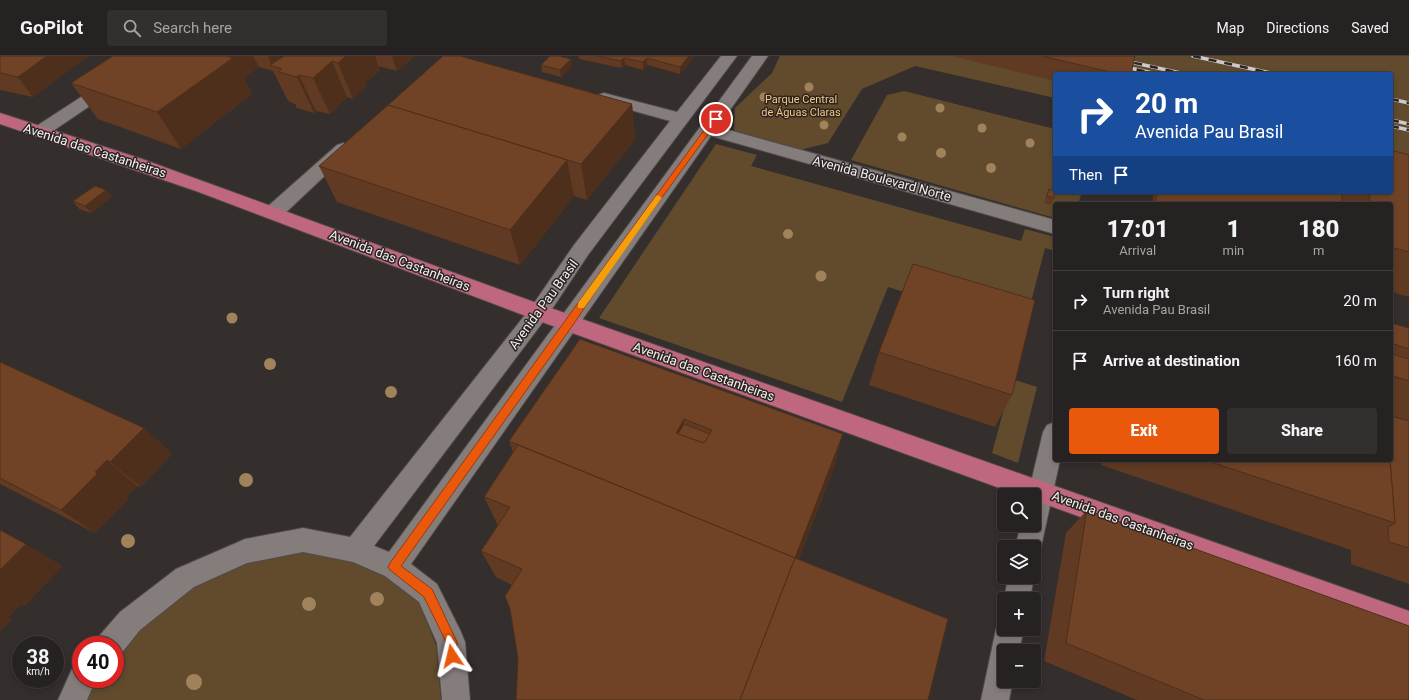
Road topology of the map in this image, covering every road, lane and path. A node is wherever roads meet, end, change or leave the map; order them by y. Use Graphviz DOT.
graph roads {
  1 [pos="154,56"];
  2 [pos="729,56"];
  3 [pos="760,56"];
  4 [pos="590,94"];
  5 [pos="0,118"];
  6 [pos="682,120"];
  7 [pos="708,130"];
  8 [pos="41,131"];
  9 [pos="354,139"];
  10 [pos="274,212"];
  11 [pos="1053,225"];
  12 [pos="539,312"];
  13 [pos="570,323"];
  14 [pos="1053,440"];
  15 [pos="1032,488"];
  16 [pos="1041,488"];
  17 [pos="1041,491"];
  18 [pos="355,550"];
  19 [pos="394,567"];
  20 [pos="1409,624"];
  21 [pos="118,636"];
  22 [pos="997,687"];
  23 [pos="78,688"];
  24 [pos="72,700"];
  25 [pos="456,700"];
  26 [pos="994,700"];
  1 -- 8 [label="street"];
  2 -- 6 [label="street, Avenida Pau Brasil"];
  3 -- 7 [label="street"];
  4 -- 6 [label="street"];
  5 -- 8 [label="main road, Avenida das Castanheiras"];
  6 -- 12 [label="street, Avenida Pau Brasil"];
  7 -- 11 [label="street, Avenida Boulevard Norte"];
  7 -- 13 [label="street"];
  8 -- 10 [label="main road, Avenida das Castanheiras"];
  9 -- 10 [label="street"];
  10 -- 12 [label="main road, Avenida das Castanheiras"];
  12 -- 13 [label="main road, Avenida das Castanheiras"];
  12 -- 18 [label="street, Avenida Pau Brasil"];
  13 -- 15 [label="main road, Avenida das Castanheiras"];
  13 -- 19 [label="street"];
  14 -- 16 [label="street"];
  17 -- 20 [label="main road, Avenida das Castanheiras"];
  18 -- 19 [label="street"];
  18 -- 21 [label="street"];
  19 -- 25 [label="street"];
  22 -- 26 [label="street"];
  23 -- 24 [label="street"];
}
